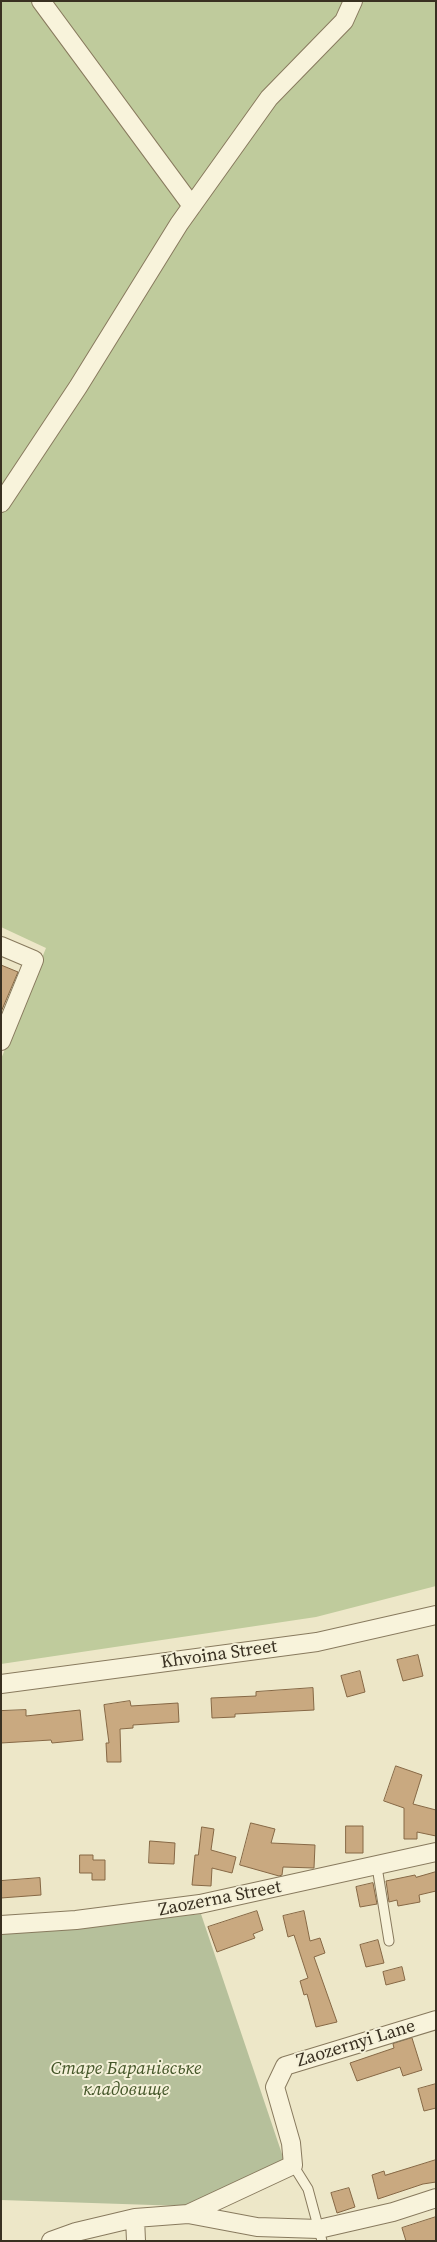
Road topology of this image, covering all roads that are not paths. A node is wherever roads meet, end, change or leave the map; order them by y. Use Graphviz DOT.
graph roads {
  1 [pos="41,1"];
  2 [pos="353,1"];
  3 [pos="192,206"];
  4 [pos="1,503"];
  5 [pos="1,946"];
  6 [pos="1,1041"];
  7 [pos="436,1614"];
  8 [pos="1,1684"];
  9 [pos="436,1852"];
  10 [pos="377,1867"];
  11 [pos="1,1925"];
  12 [pos="389,1941"];
  13 [pos="436,2020"];
  14 [pos="292,2166"];
  15 [pos="436,2198"];
  16 [pos="188,2214"];
  17 [pos="135,2218"];
  18 [pos="320,2235"];
  19 [pos="52,2241"];
  20 [pos="136,2241"];
  1 -- 3 [label="street"];
  2 -- 3 [label="street"];
  3 -- 4 [label="street"];
  5 -- 6 [label="street"];
  7 -- 8 [label="street, Khvoina Street"];
  9 -- 10 [label="street, Zaozerna Street"];
  10 -- 11 [label="street, Zaozerna Street"];
  10 -- 12 [label="lane"];
  13 -- 14 [label="street, Zaozernyi Lane"];
  14 -- 16 [label="street"];
  14 -- 18 [label="lane"];
  15 -- 18 [label="street"];
  16 -- 17 [label="street"];
  16 -- 18 [label="street"];
  17 -- 19 [label="street"];
  17 -- 20 [label="street"];
}
